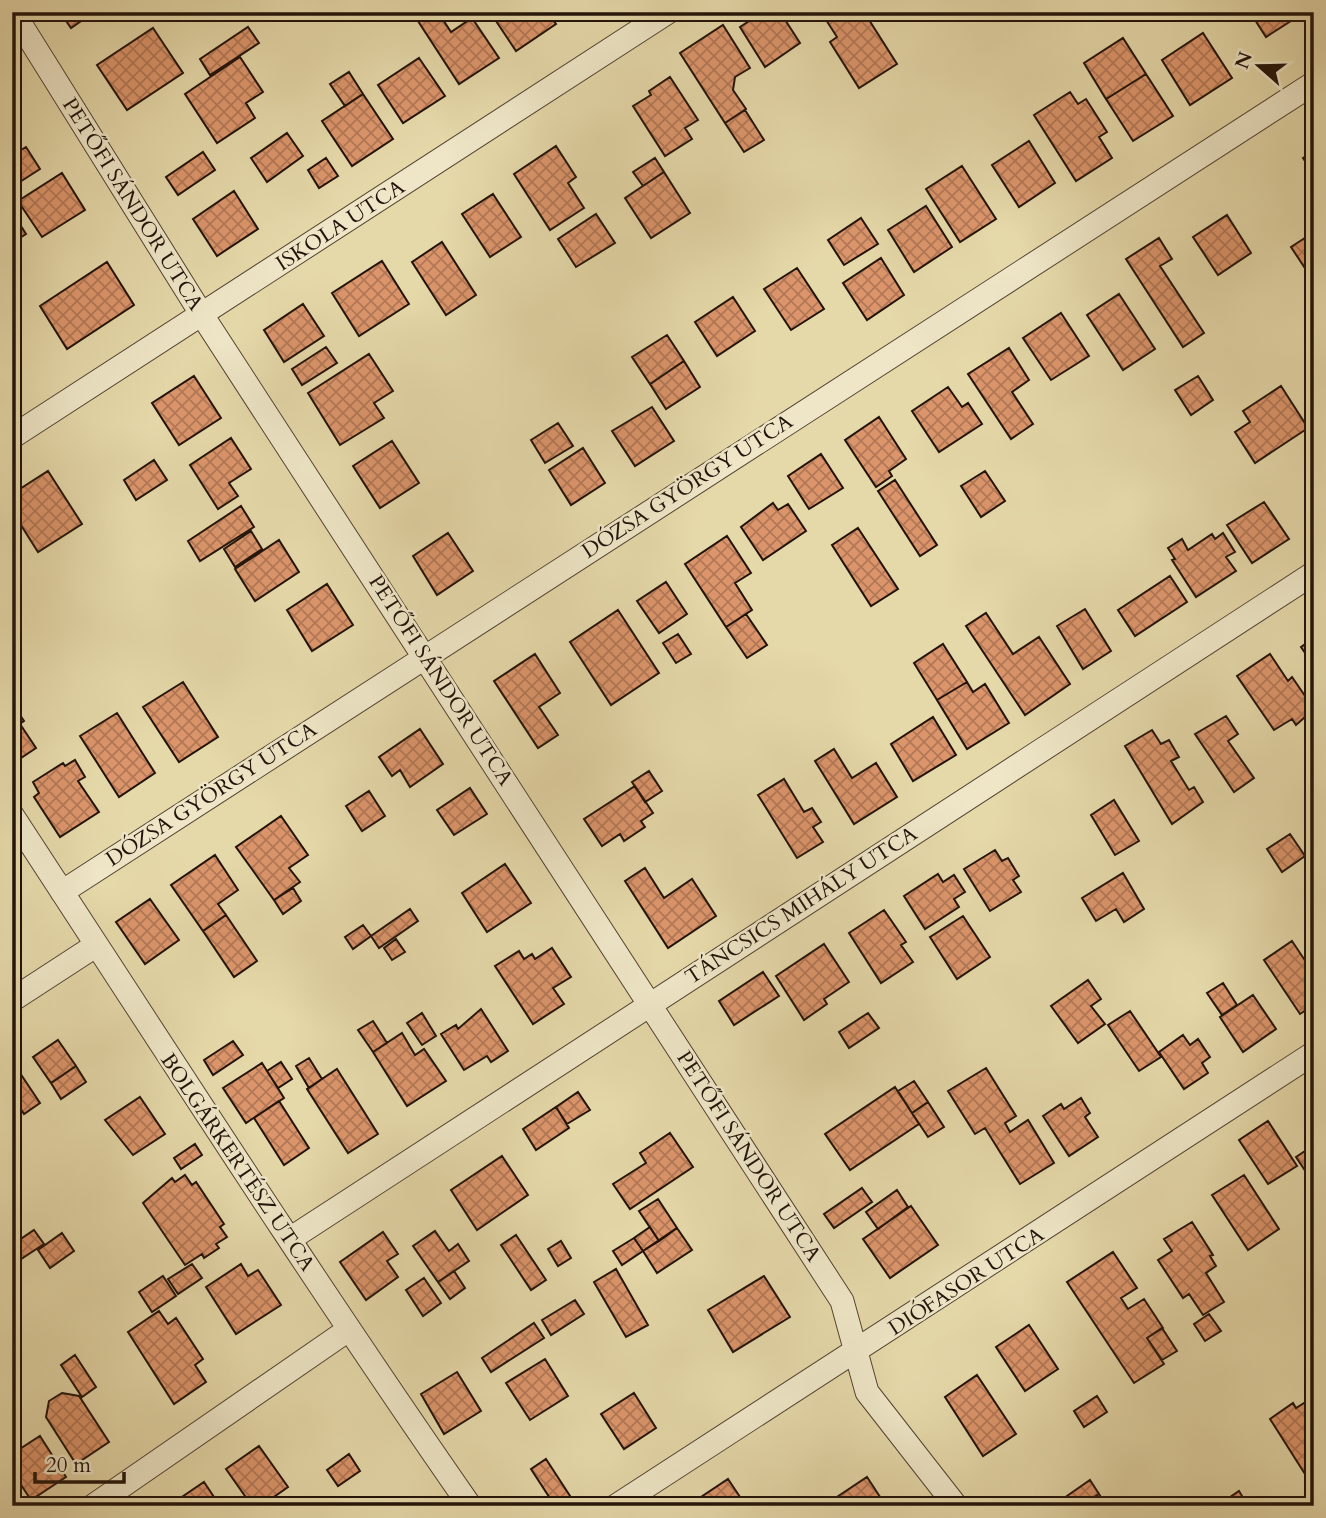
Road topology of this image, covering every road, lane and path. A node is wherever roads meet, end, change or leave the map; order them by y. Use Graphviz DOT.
graph roads {
  1 [pos="13,12"];
  2 [pos="668,12"];
  3 [pos="1314,83"];
  4 [pos="202,314"];
  5 [pos="12,437"];
  6 [pos="1314,573"];
  7 [pos="425,655"];
  8 [pos="12,815"];
  9 [pos="62,892"];
  10 [pos="95,946"];
  11 [pos="12,1000"];
  12 [pos="650,1003"];
  13 [pos="1314,1054"];
  14 [pos="290,1239"];
  15 [pos="348,1330"];
  16 [pos="855,1353"];
  17 [pos="93,1506"];
  18 [pos="470,1506"];
  19 [pos="616,1506"];
  20 [pos="956,1506"];
  1 -- 4 [label="street, PETŐFI SÁNDOR UTCA"];
  2 -- 4 [label="street, ISKOLA UTCA"];
  3 -- 7 [label="street, DÓZSA GYÖRGY UTCA"];
  4 -- 5 [label="street, ISKOLA UTCA"];
  4 -- 7 [label="street, PETŐFI SÁNDOR UTCA"];
  6 -- 12 [label="street, TÁNCSICS MIHÁLY UTCA"];
  7 -- 9 [label="street, DÓZSA GYÖRGY UTCA"];
  7 -- 12 [label="street, PETŐFI SÁNDOR UTCA"];
  8 -- 9 [label="street, BOLGÁRKERTÉSZ UTCA"];
  9 -- 10 [label="street, BOLGÁRKERTÉSZ UTCA"];
  10 -- 11 [label="street"];
  10 -- 14 [label="street, BOLGÁRKERTÉSZ UTCA"];
  12 -- 14 [label="street, TÁNCSICS MIHÁLY UTCA"];
  12 -- 16 [label="street, PETŐFI SÁNDOR UTCA"];
  13 -- 16 [label="street, DIÓFASOR UTCA"];
  14 -- 15 [label="street, BOLGÁRKERTÉSZ UTCA"];
  15 -- 17 [label="street"];
  15 -- 18 [label="street, BOLGÁRKERTÉSZ UTCA"];
  16 -- 19 [label="street, DIÓFASOR UTCA"];
  16 -- 20 [label="street, PETŐFI SÁNDOR UTCA"];
}
